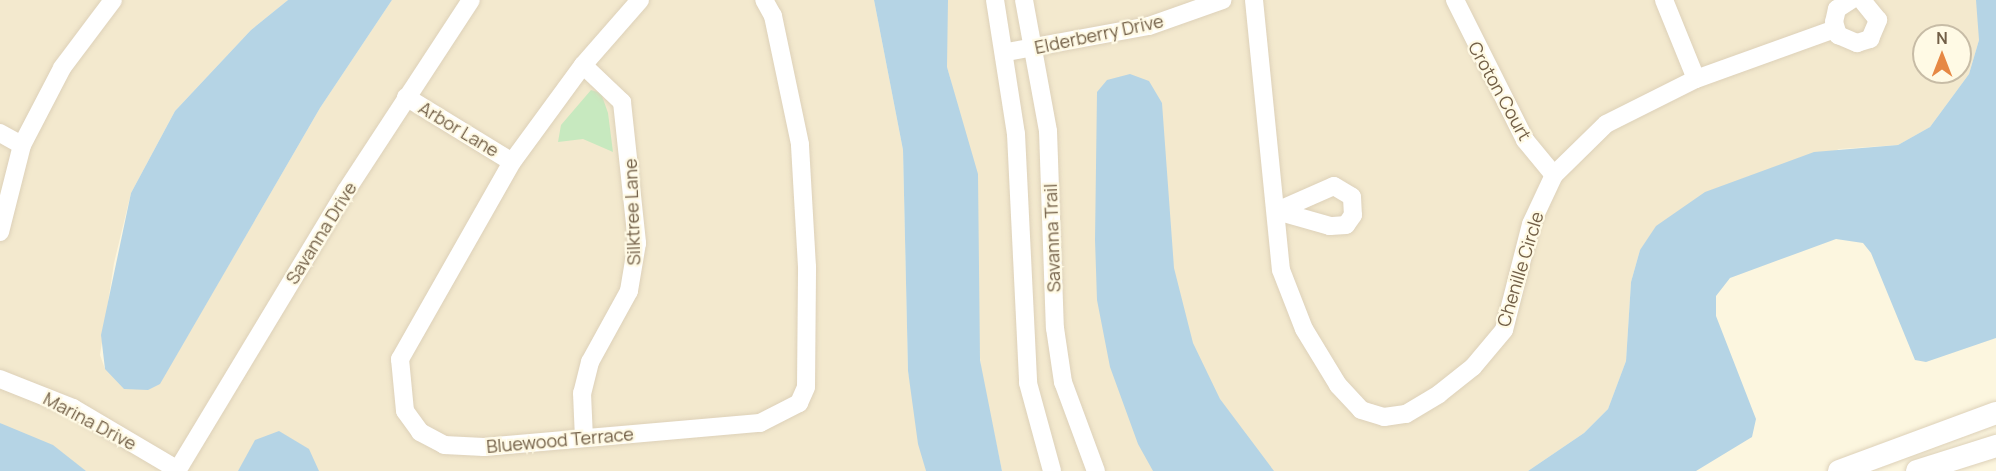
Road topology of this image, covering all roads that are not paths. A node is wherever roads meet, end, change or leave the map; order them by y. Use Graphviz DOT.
graph roads {
  1 [pos="113,0"];
  2 [pos="471,0"];
  3 [pos="640,0"];
  4 [pos="764,0"];
  5 [pos="995,0"];
  6 [pos="1024,0"];
  7 [pos="1223,0"];
  8 [pos="1254,0"];
  9 [pos="1455,0"];
  10 [pos="1664,0"];
  11 [pos="1851,0"];
  12 [pos="1862,0"];
  13 [pos="1835,29"];
  14 [pos="1035,48"];
  15 [pos="1007,52"];
  16 [pos="583,65"];
  17 [pos="1696,79"];
  18 [pos="406,97"];
  19 [pos="0,132"];
  20 [pos="22,145"];
  21 [pos="513,162"];
  22 [pos="1554,176"];
  23 [pos="5,181"];
  24 [pos="0,232"];
  25 [pos="0,379"];
  26 [pos="1996,413"];
  27 [pos="584,438"];
  28 [pos="1996,446"];
  29 [pos="178,470"];
  30 [pos="1092,470"];
  31 [pos="1052,471"];
  32 [pos="1839,471"];
  33 [pos="1917,471"];
  1 -- 20 [label="street"];
  2 -- 18 [label="street, Savanna Drive"];
  3 -- 16 [label="street, Bluewood Terrace"];
  4 -- 27 [label="street, Bluewood Terrace"];
  5 -- 15 [label="street, Savanna Trail"];
  6 -- 14 [label="street, Savanna Trail"];
  7 -- 14 [label="street, Elderberry Drive"];
  8 -- 22 [label="street, Chenille Circle"];
  9 -- 22 [label="street, Croton Court"];
  10 -- 17 [label="street"];
  11 -- 13 [label="street"];
  12 -- 13 [label="street"];
  13 -- 17 [label="street, Chenille Circle"];
  14 -- 15 [label="street, Elderberry Drive"];
  14 -- 30 [label="street, Savanna Trail"];
  15 -- 31 [label="street, Savanna Trail"];
  16 -- 21 [label="street, Bluewood Terrace"];
  16 -- 27 [label="street, Silktree Lane"];
  17 -- 22 [label="street, Chenille Circle"];
  18 -- 21 [label="street, Arbor Lane"];
  18 -- 29 [label="street, Savanna Drive"];
  19 -- 20 [label="street"];
  20 -- 23 [label="street"];
  21 -- 27 [label="street, Bluewood Terrace"];
  23 -- 24 [label="street"];
  25 -- 29 [label="street, Marina Drive"];
  26 -- 32 [label="street"];
  28 -- 33 [label="street"];
}
